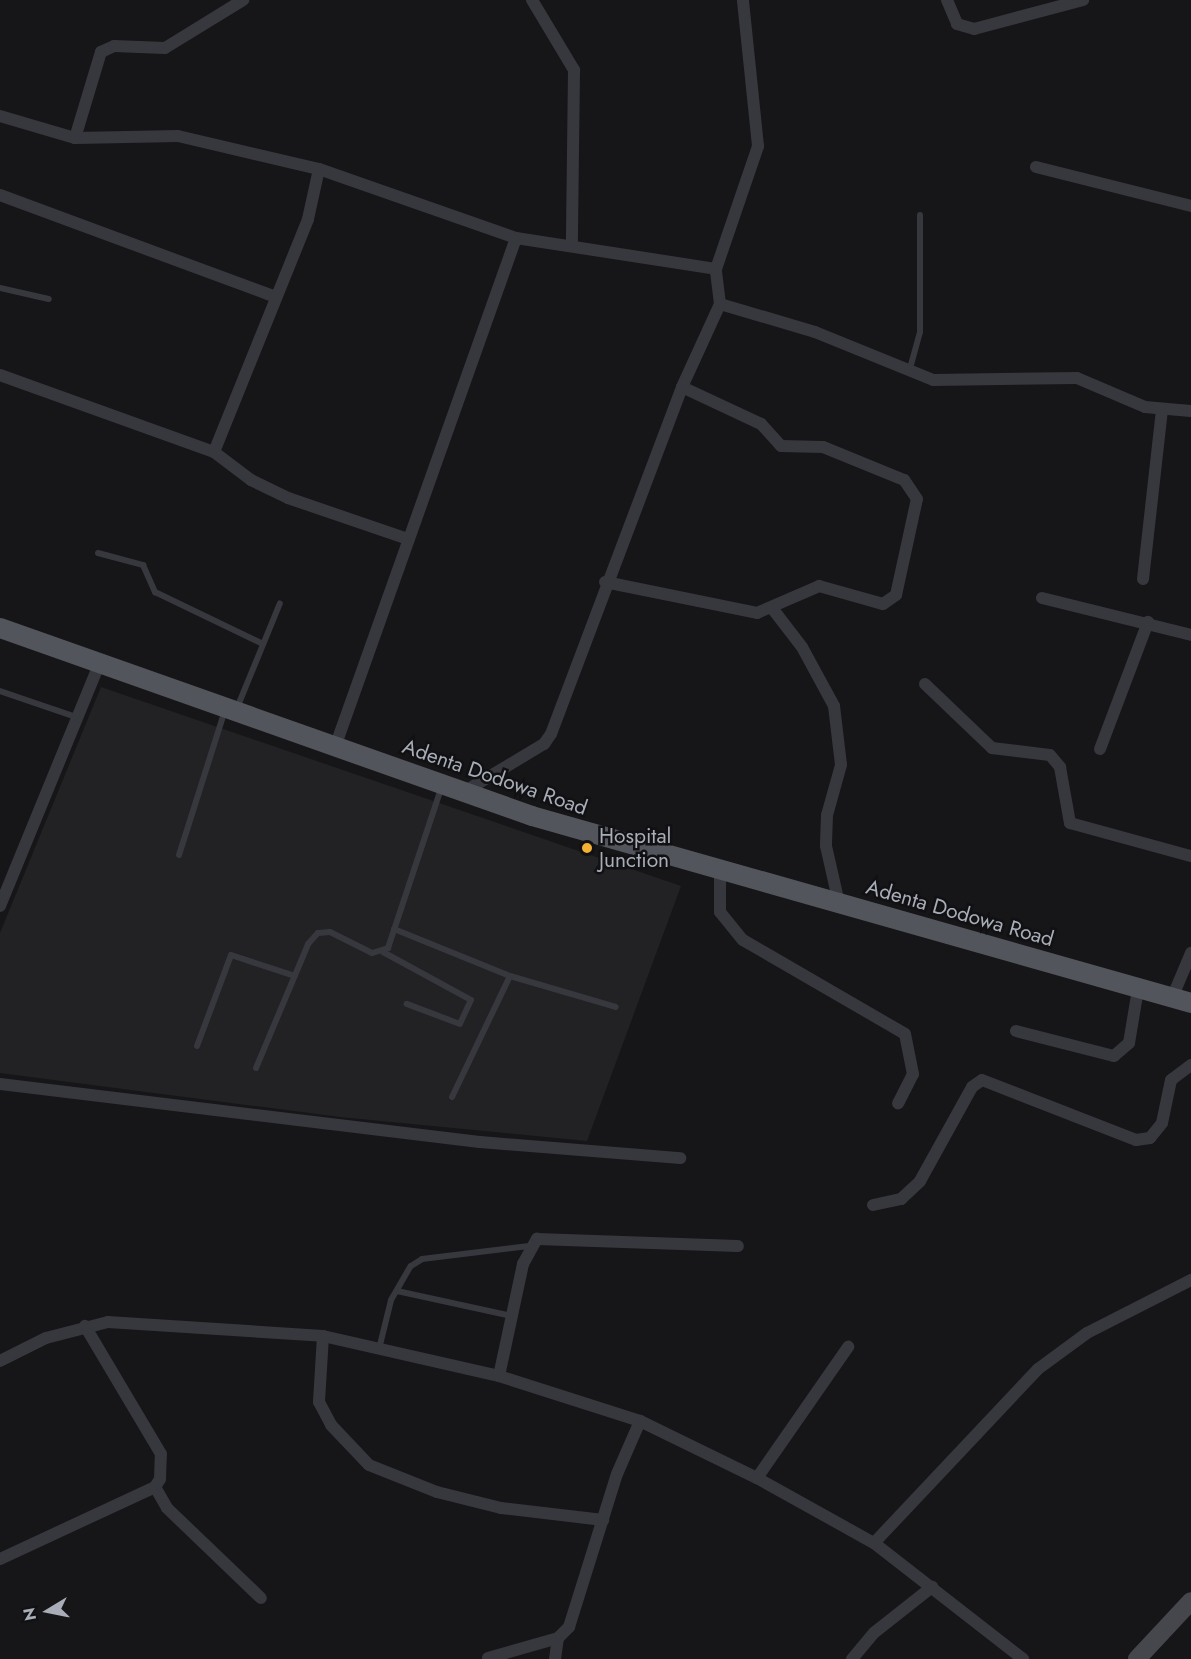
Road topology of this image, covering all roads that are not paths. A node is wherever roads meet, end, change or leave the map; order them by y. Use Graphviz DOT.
graph roads {
  1 [pos="243,0"];
  2 [pos="532,0"];
  3 [pos="743,0"];
  4 [pos="947,0"];
  5 [pos="1083,0"];
  6 [pos="0,116"];
  7 [pos="75,138"];
  8 [pos="1036,167"];
  9 [pos="319,169"];
  10 [pos="0,195"];
  11 [pos="1191,206"];
  12 [pos="920,214"];
  13 [pos="516,238"];
  14 [pos="572,246"];
  15 [pos="716,269"];
  16 [pos="0,288"];
  17 [pos="276,297"];
  18 [pos="49,299"];
  19 [pos="720,304"];
  20 [pos="908,372"];
  21 [pos="0,375"];
  22 [pos="682,387"];
  23 [pos="1162,409"];
  24 [pos="1191,411"];
  25 [pos="214,452"];
  26 [pos="405,538"];
  27 [pos="98,553"];
  28 [pos="1143,579"];
  29 [pos="605,582"];
  30 [pos="1042,598"];
  31 [pos="280,603"];
  32 [pos="772,608"];
  33 [pos="1148,622"];
  34 [pos="0,628"];
  35 [pos="1191,635"];
  36 [pos="263,644"];
  37 [pos="100,662"];
  38 [pos="925,684"];
  39 [pos="0,691"];
  40 [pos="231,710"];
  41 [pos="76,717"];
  42 [pos="335,747"];
  43 [pos="1100,749"];
  44 [pos="442,786"];
  45 [pos="462,793"];
  46 [pos="179,855"];
  47 [pos="1191,856"];
  48 [pos="720,874"];
  49 [pos="839,903"];
  50 [pos="0,906"];
  51 [pos="394,930"];
  52 [pos="383,952"];
  53 [pos="1191,952"];
  54 [pos="295,976"];
  55 [pos="510,976"];
  56 [pos="1138,989"];
  57 [pos="1182,1001"];
  58 [pos="407,1004"];
  59 [pos="616,1007"];
  60 [pos="1016,1030"];
  61 [pos="197,1046"];
  62 [pos="1191,1065"];
  63 [pos="256,1068"];
  64 [pos="0,1084"];
  65 [pos="452,1096"];
  66 [pos="898,1103"];
  67 [pos="680,1158"];
  68 [pos="873,1205"];
  69 [pos="529,1246"];
  70 [pos="738,1246"];
  71 [pos="1191,1280"];
  72 [pos="396,1291"];
  73 [pos="512,1316"];
  74 [pos="85,1326"];
  75 [pos="323,1336"];
  76 [pos="848,1347"];
  77 [pos="379,1349"];
  78 [pos="0,1361"];
  79 [pos="499,1376"];
  80 [pos="640,1421"];
  81 [pos="758,1478"];
  82 [pos="155,1487"];
  83 [pos="603,1520"];
  84 [pos="874,1543"];
  85 [pos="0,1559"];
  86 [pos="932,1587"];
  87 [pos="261,1598"];
  88 [pos="1191,1601"];
  89 [pos="558,1638"];
  90 [pos="488,1658"];
  91 [pos="555,1659"];
  92 [pos="852,1659"];
  93 [pos="1023,1659"];
  94 [pos="1137,1659"];
  1 -- 7 [label="street"];
  2 -- 14 [label="street"];
  3 -- 15 [label="street"];
  4 -- 5 [label="street"];
  6 -- 7 [label="street"];
  7 -- 9 [label="street"];
  8 -- 11 [label="street"];
  9 -- 13 [label="street"];
  9 -- 17 [label="street"];
  10 -- 17 [label="street"];
  12 -- 20 [label="lane"];
  13 -- 14 [label="street"];
  13 -- 26 [label="street"];
  14 -- 15 [label="street"];
  15 -- 19 [label="street"];
  16 -- 18 [label="lane"];
  17 -- 25 [label="street"];
  19 -- 20 [label="street"];
  19 -- 22 [label="street"];
  20 -- 23 [label="street"];
  21 -- 25 [label="street"];
  22 -- 29 [label="street"];
  22 -- 32 [label="street"];
  23 -- 24 [label="street"];
  23 -- 28 [label="street"];
  25 -- 26 [label="street"];
  26 -- 42 [label="street"];
  27 -- 36 [label="lane"];
  29 -- 32 [label="street"];
  29 -- 45 [label="street"];
  30 -- 33 [label="street"];
  31 -- 36 [label="lane"];
  32 -- 49 [label="street"];
  33 -- 35 [label="street"];
  33 -- 43 [label="street"];
  34 -- 37 [label="main road, Adenta Dodowa Road"];
  36 -- 40 [label="lane"];
  37 -- 40 [label="main road, Adenta Dodowa Road"];
  37 -- 41 [label="street"];
  38 -- 47 [label="street"];
  39 -- 41 [label="lane"];
  40 -- 42 [label="main road, Adenta Dodowa Road"];
  40 -- 46 [label="lane"];
  41 -- 50 [label="street"];
  42 -- 44 [label="main road, Adenta Dodowa Road"];
  44 -- 45 [label="main road, Adenta Dodowa Road"];
  44 -- 51 [label="lane"];
  45 -- 48 [label="main road, Adenta Dodowa Road"];
  48 -- 49 [label="main road, Adenta Dodowa Road"];
  48 -- 66 [label="street"];
  49 -- 56 [label="main road, Adenta Dodowa Road"];
  51 -- 52 [label="lane"];
  51 -- 55 [label="lane"];
  52 -- 54 [label="lane"];
  52 -- 58 [label="lane"];
  53 -- 57 [label="street"];
  54 -- 61 [label="lane"];
  54 -- 63 [label="lane"];
  55 -- 59 [label="lane"];
  55 -- 65 [label="lane"];
  56 -- 57 [label="main road, Adenta Dodowa Road"];
  56 -- 60 [label="street"];
  62 -- 68 [label="street"];
  64 -- 67 [label="street"];
  69 -- 70 [label="street"];
  69 -- 72 [label="lane"];
  69 -- 73 [label="street"];
  71 -- 84 [label="street"];
  72 -- 73 [label="lane"];
  72 -- 77 [label="lane"];
  73 -- 79 [label="street"];
  74 -- 75 [label="street"];
  74 -- 78 [label="street"];
  74 -- 82 [label="street"];
  75 -- 77 [label="street"];
  75 -- 83 [label="street"];
  76 -- 81 [label="street"];
  77 -- 79 [label="street"];
  79 -- 80 [label="street"];
  80 -- 81 [label="street"];
  80 -- 83 [label="street"];
  81 -- 84 [label="street"];
  82 -- 85 [label="street"];
  82 -- 87 [label="street"];
  83 -- 89 [label="street"];
  84 -- 86 [label="street"];
  86 -- 92 [label="street"];
  86 -- 93 [label="street"];
  88 -- 94 [label="main road"];
  89 -- 90 [label="street"];
  89 -- 91 [label="street"];
}
